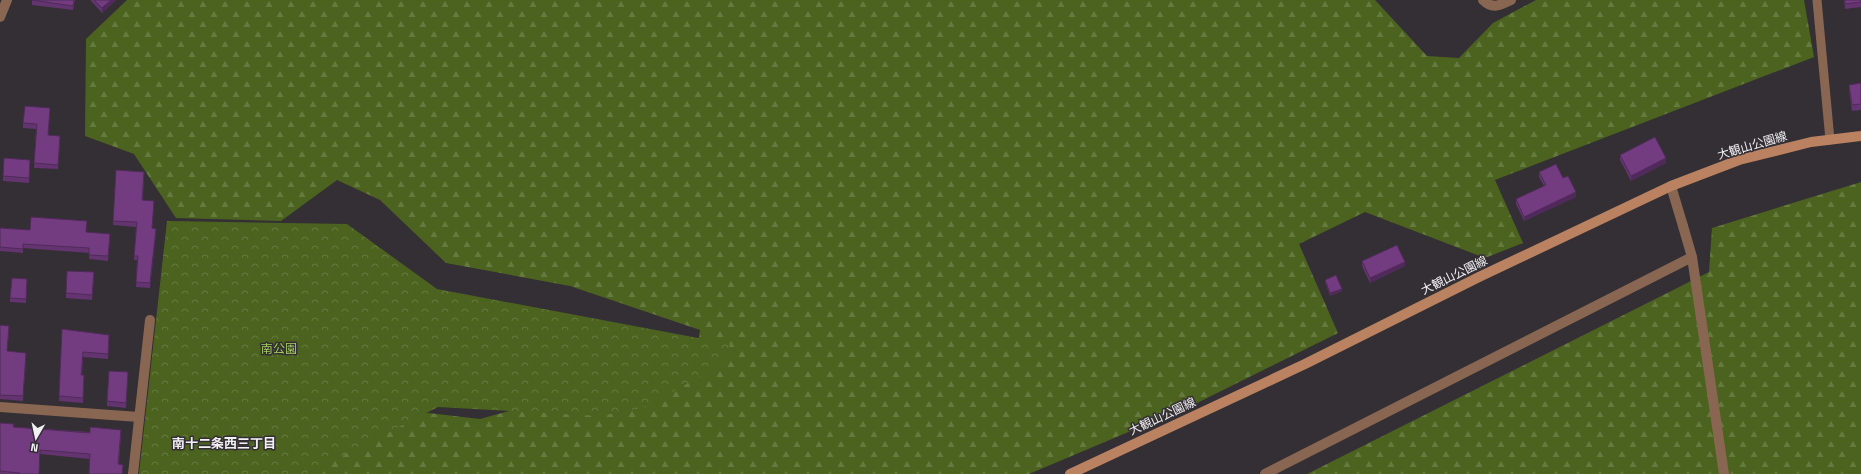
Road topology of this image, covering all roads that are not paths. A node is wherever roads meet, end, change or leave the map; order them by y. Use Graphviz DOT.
graph roads {
  1 [pos="7,0"];
  2 [pos="1484,0"];
  3 [pos="1511,0"];
  4 [pos="1816,0"];
  5 [pos="0,17"];
  6 [pos="1861,136"];
  7 [pos="1830,140"];
  8 [pos="1671,186"];
  9 [pos="1692,257"];
  10 [pos="150,320"];
  11 [pos="0,408"];
  12 [pos="139,417"];
  13 [pos="132,474"];
  14 [pos="1070,474"];
  15 [pos="1267,474"];
  16 [pos="1724,474"];
  1 -- 5 [label="street"];
  2 -- 3 [label="street"];
  4 -- 7 [label="lane"];
  6 -- 7 [label="main road, 大観山公園線"];
  7 -- 8 [label="main road, 大観山公園線"];
  8 -- 9 [label="street"];
  8 -- 14 [label="main road, 大観山公園線"];
  9 -- 15 [label="street"];
  9 -- 16 [label="street"];
  10 -- 12 [label="street"];
  11 -- 12 [label="street"];
  12 -- 13 [label="street"];
}
